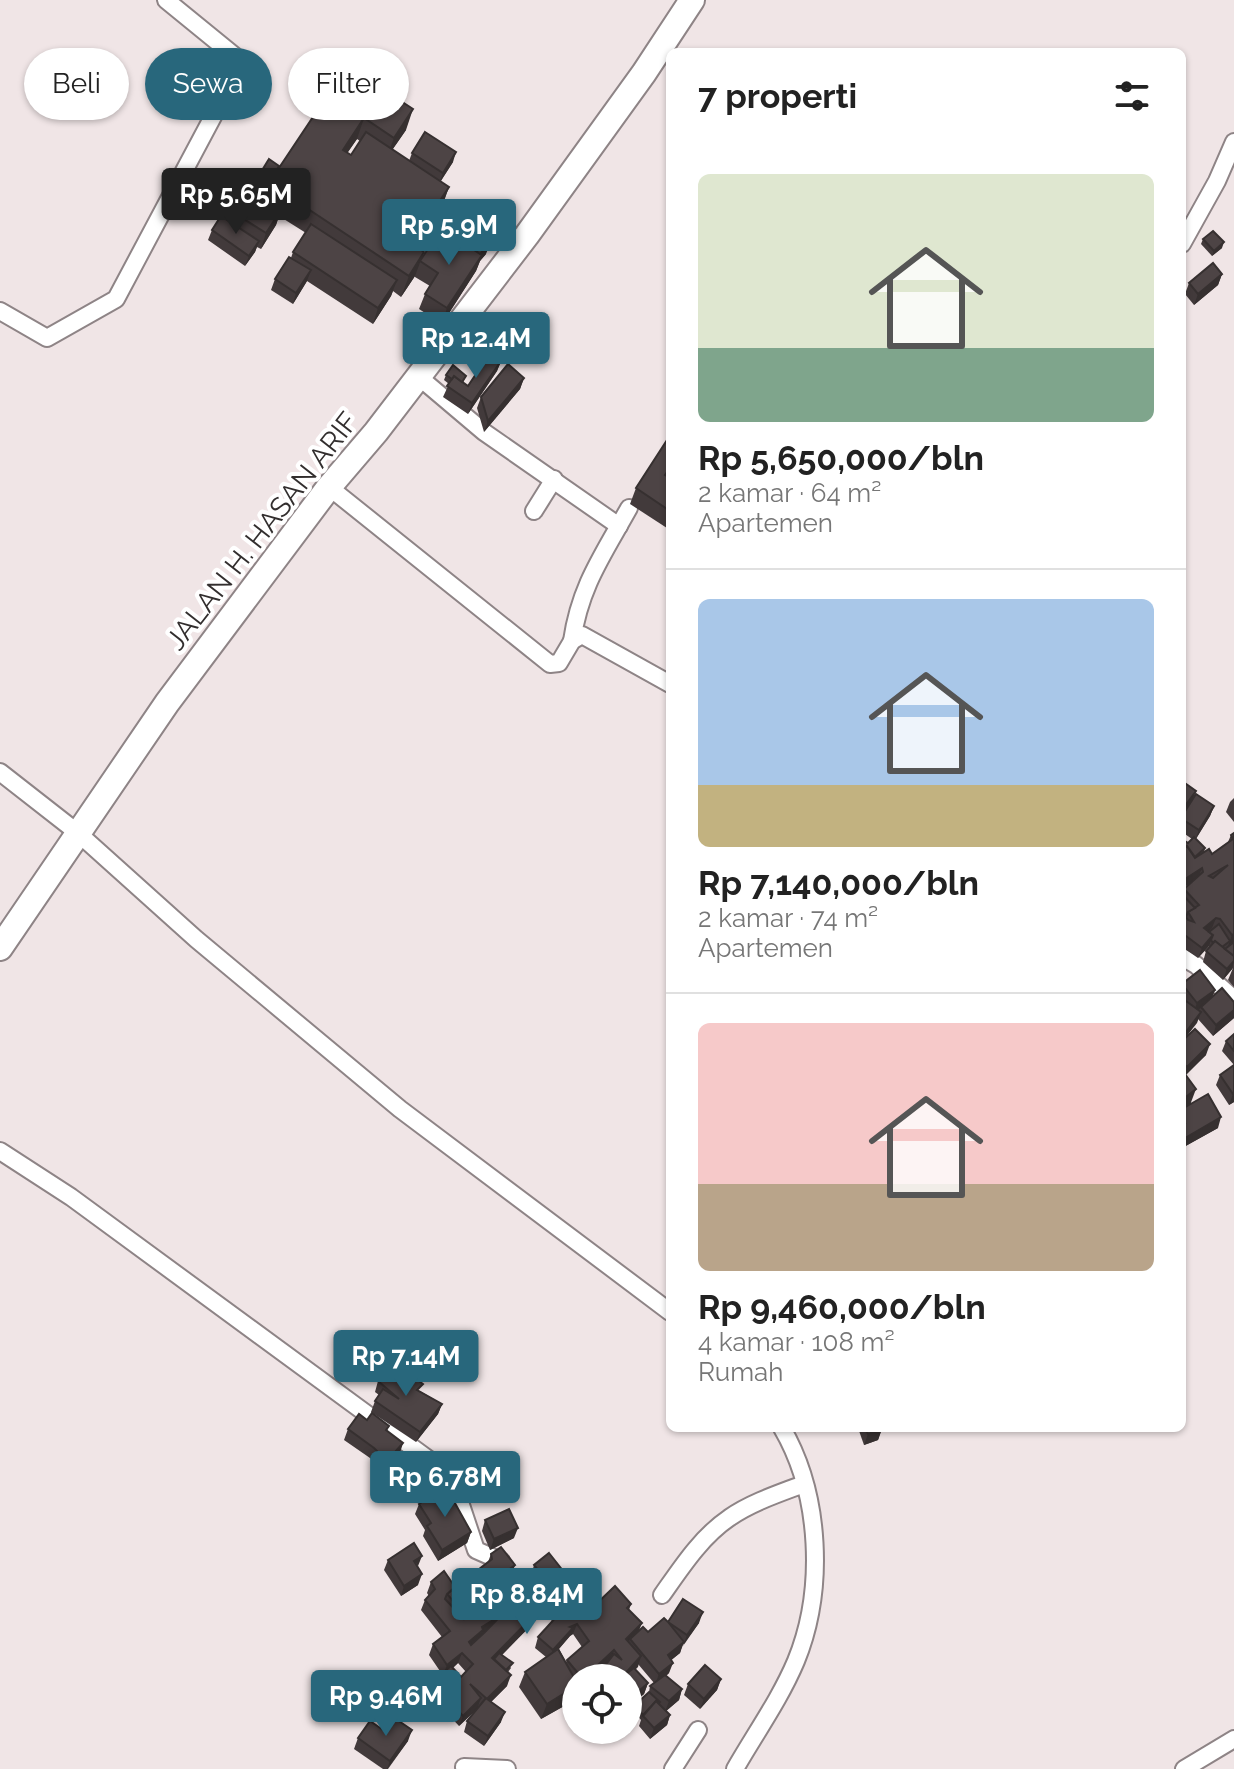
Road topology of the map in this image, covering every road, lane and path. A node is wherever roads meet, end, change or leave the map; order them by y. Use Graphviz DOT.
graph roads {
  1 [pos="166,0"];
  2 [pos="692,0"];
  3 [pos="1234,142"];
  4 [pos="1186,237"];
  5 [pos="0,311"];
  6 [pos="419,377"];
  7 [pos="554,479"];
  8 [pos="329,487"];
  9 [pos="629,508"];
  10 [pos="534,511"];
  11 [pos="619,526"];
  12 [pos="572,641"];
  13 [pos="666,682"];
  14 [pos="0,772"];
  15 [pos="75,838"];
  16 [pos="0,948"];
  17 [pos="1186,959"];
  18 [pos="1234,999"];
  19 [pos="0,1151"];
  20 [pos="666,1309"];
  21 [pos="784,1432"];
  22 [pos="799,1486"];
  23 [pos="501,1561"];
  24 [pos="662,1595"];
  25 [pos="698,1730"];
  26 [pos="1234,1739"];
  27 [pos="464,1767"];
  28 [pos="507,1769"];
  29 [pos="673,1769"];
  30 [pos="735,1769"];
  31 [pos="1184,1769"];
  1 -- 5 [label="street"];
  2 -- 6 [label="main road, JALAN H. HASAN ARIF"];
  3 -- 4 [label="street"];
  6 -- 7 [label="street"];
  6 -- 8 [label="main road, JALAN H. HASAN ARIF"];
  7 -- 10 [label="street"];
  7 -- 11 [label="street"];
  8 -- 12 [label="street"];
  8 -- 15 [label="main road, JALAN H. HASAN ARIF"];
  9 -- 11 [label="street"];
  11 -- 12 [label="street"];
  12 -- 13 [label="street"];
  14 -- 15 [label="street"];
  15 -- 16 [label="main road, JALAN H. HASAN ARIF"];
  15 -- 20 [label="street"];
  17 -- 18 [label="street"];
  19 -- 23 [label="street"];
  21 -- 22 [label="street"];
  22 -- 24 [label="street"];
  22 -- 30 [label="street"];
  25 -- 29 [label="street"];
  26 -- 31 [label="street"];
  27 -- 28 [label="street"];
}
